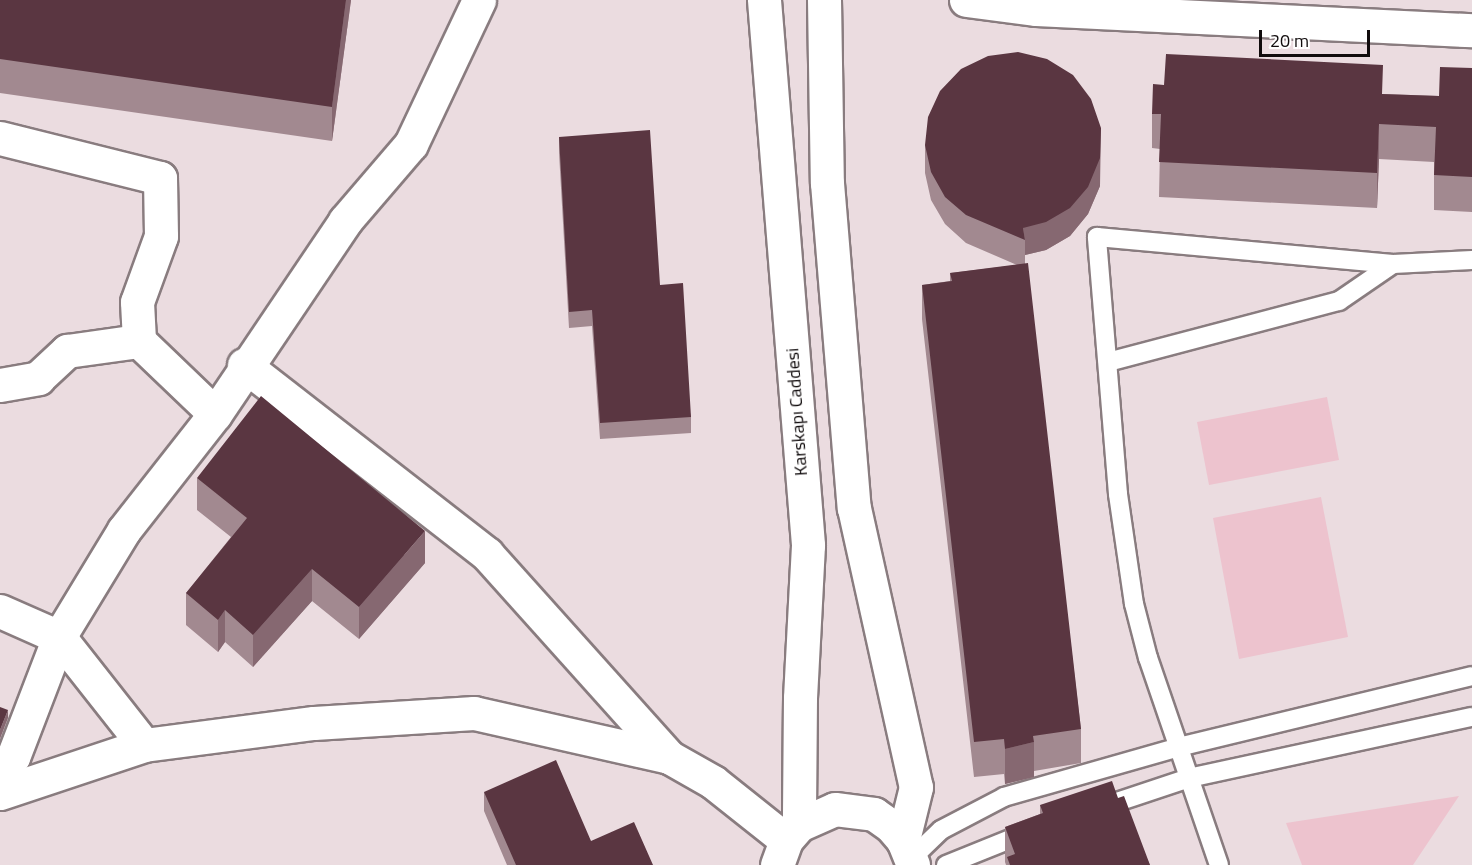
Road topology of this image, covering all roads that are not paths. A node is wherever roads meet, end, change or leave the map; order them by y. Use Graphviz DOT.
graph roads {
  1 [pos="478,0"];
  2 [pos="764,0"];
  3 [pos="824,0"];
  4 [pos="966,0"];
  5 [pos="1472,30"];
  6 [pos="0,138"];
  7 [pos="1472,260"];
  8 [pos="1393,264"];
  9 [pos="139,340"];
  10 [pos="1108,362"];
  11 [pos="244,365"];
  12 [pos="0,385"];
  13 [pos="215,414"];
  14 [pos="0,611"];
  15 [pos="59,637"];
  16 [pos="1472,676"];
  17 [pos="1472,717"];
  18 [pos="144,745"];
  19 [pos="1179,747"];
  20 [pos="669,757"];
  21 [pos="0,769"];
  22 [pos="1190,778"];
  23 [pos="0,793"];
  24 [pos="1080,814"];
  25 [pos="1047,825"];
  26 [pos="787,843"];
  27 [pos="909,854"];
  28 [pos="946,865"];
  29 [pos="1219,865"];
  1 -- 11 [label="street"];
  2 -- 26 [label="street, Karskapı Caddesi"];
  3 -- 27 [label="street"];
  4 -- 5 [label="street"];
  6 -- 9 [label="street"];
  7 -- 8 [label="lane"];
  8 -- 10 [label="lane"];
  8 -- 10 [label="lane"];
  9 -- 12 [label="street"];
  9 -- 13 [label="street"];
  10 -- 19 [label="lane"];
  11 -- 13 [label="street"];
  11 -- 20 [label="street"];
  13 -- 15 [label="street"];
  14 -- 15 [label="street"];
  15 -- 18 [label="street"];
  15 -- 21 [label="street"];
  16 -- 19 [label="lane"];
  17 -- 22 [label="lane"];
  18 -- 20 [label="street"];
  18 -- 23 [label="street"];
  19 -- 22 [label="lane"];
  19 -- 27 [label="lane"];
  20 -- 26 [label="street"];
  22 -- 24 [label="lane"];
  22 -- 29 [label="lane"];
  25 -- 28 [label="lane"];
  26 -- 27 [label="street"];
}
